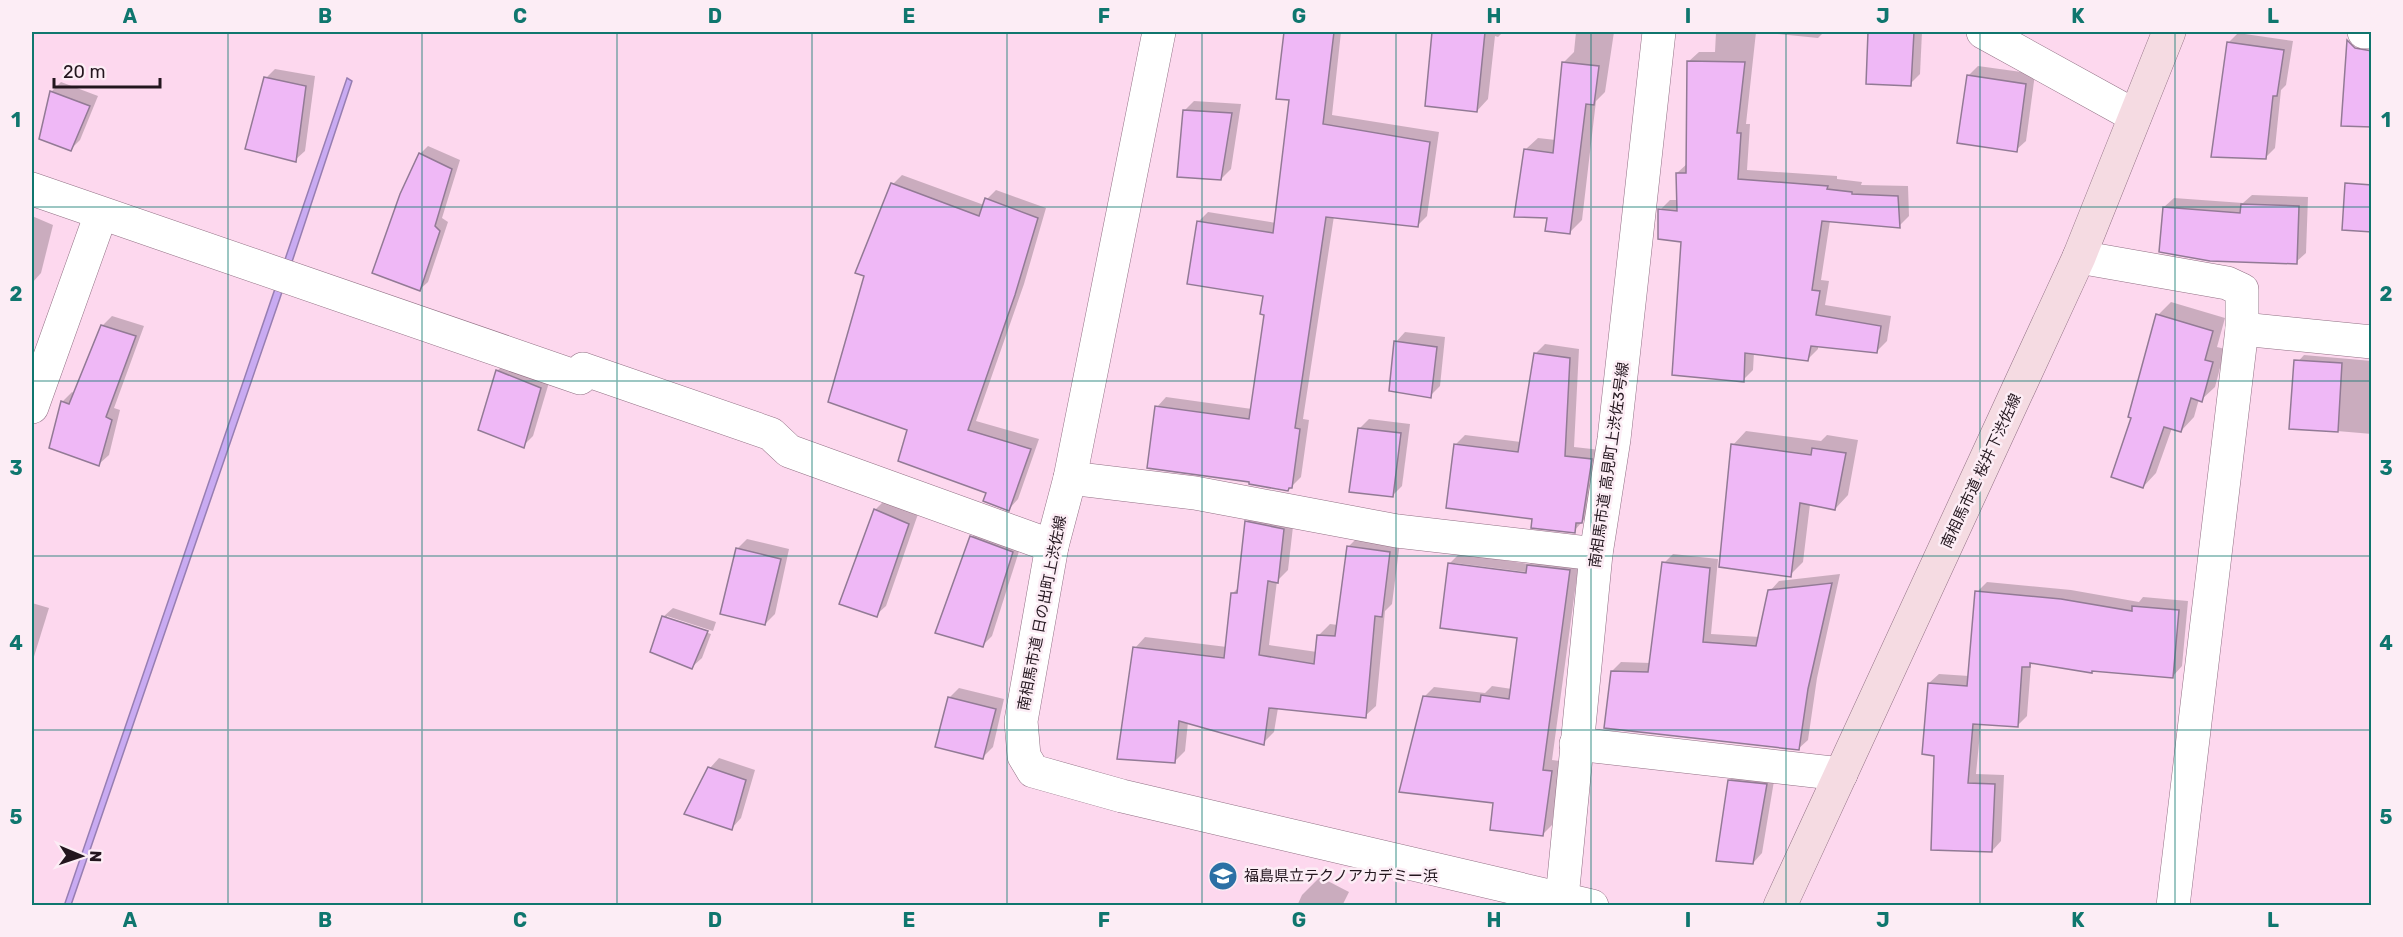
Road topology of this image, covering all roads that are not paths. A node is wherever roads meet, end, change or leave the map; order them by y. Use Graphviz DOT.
graph roads {
  1 [pos="1159,32"];
  2 [pos="1659,32"];
  3 [pos="1983,32"];
  4 [pos="2169,32"];
  5 [pos="2364,32"];
  6 [pos="2372,32"];
  7 [pos="2135,116"];
  8 [pos="32,189"];
  9 [pos="101,214"];
  10 [pos="2079,257"];
  11 [pos="2242,329"];
  12 [pos="2372,342"];
  13 [pos="32,408"];
  14 [pos="1070,478"];
  15 [pos="1052,546"];
  16 [pos="1596,554"];
  17 [pos="1576,744"];
  18 [pos="1841,774"];
  19 [pos="1577,902"];
  20 [pos="1780,906"];
  21 [pos="2173,906"];
  1 -- 14 [label="street, 南相馬市道 日の出町上渋佐線"];
  2 -- 16 [label="street, 南相馬市道 高見町上渋佐3号線"];
  3 -- 7 [label="street"];
  4 -- 7 [label="street, 南相馬市道 桜井下渋佐線"];
  5 -- 6 [label="street"];
  7 -- 10 [label="street, 南相馬市道 桜井下渋佐線"];
  8 -- 9 [label="street"];
  9 -- 13 [label="street"];
  9 -- 15 [label="street"];
  10 -- 11 [label="street"];
  10 -- 18 [label="street, 南相馬市道 桜井下渋佐線"];
  11 -- 12 [label="street"];
  11 -- 21 [label="street"];
  14 -- 15 [label="street, 南相馬市道 日の出町上渋佐線"];
  14 -- 16 [label="street"];
  15 -- 19 [label="street, 南相馬市道 日の出町上渋佐線"];
  16 -- 17 [label="street, 南相馬市道 高見町上渋佐3号線"];
  17 -- 18 [label="street"];
  17 -- 19 [label="street, 南相馬市道 高見町上渋佐3号線"];
  18 -- 20 [label="street, 南相馬市道 桜井下渋佐線"];
}
